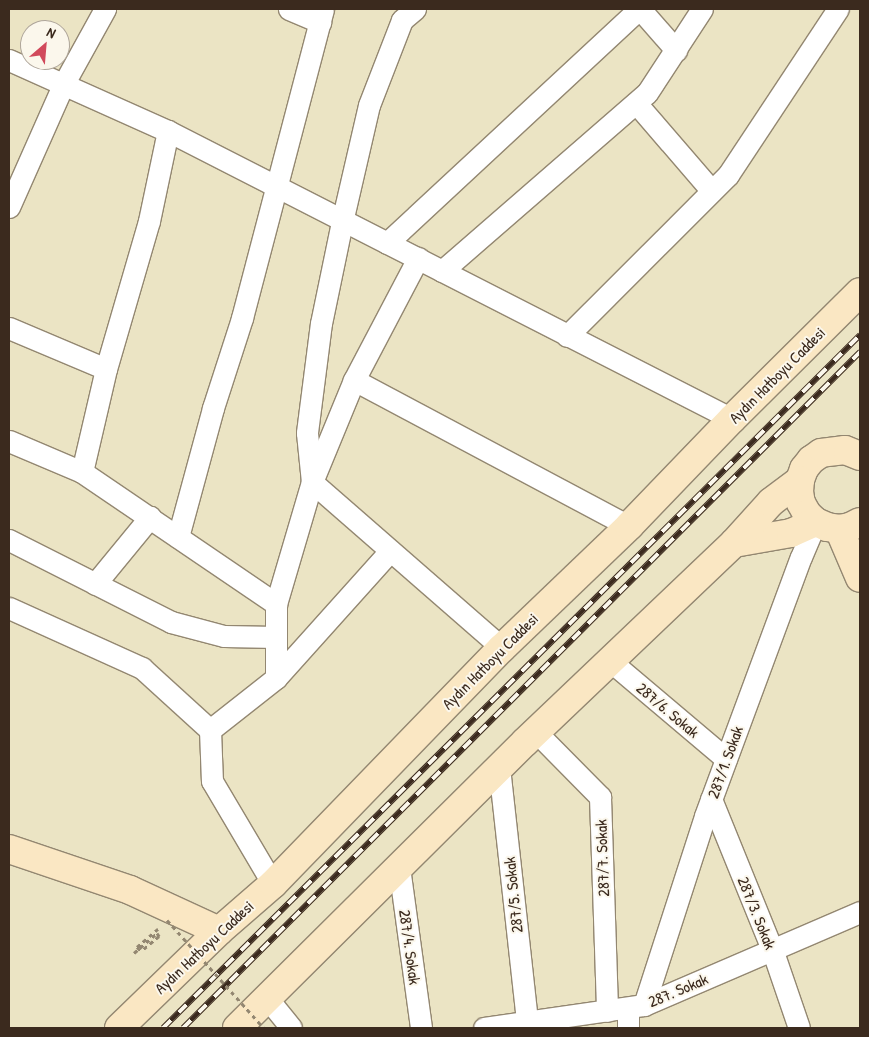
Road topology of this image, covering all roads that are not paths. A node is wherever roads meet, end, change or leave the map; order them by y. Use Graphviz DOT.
graph roads {
  1 [pos="105,9"];
  2 [pos="289,9"];
  3 [pos="415,9"];
  4 [pos="640,9"];
  5 [pos="702,9"];
  6 [pos="838,9"];
  7 [pos="322,15"];
  8 [pos="676,50"];
  9 [pos="9,60"];
  10 [pos="63,85"];
  11 [pos="636,103"];
  12 [pos="168,131"];
  13 [pos="276,186"];
  14 [pos="712,191"];
  15 [pos="9,207"];
  16 [pos="342,222"];
  17 [pos="387,244"];
  18 [pos="418,258"];
  19 [pos="442,271"];
  20 [pos="860,292"];
  21 [pos="9,328"];
  22 [pos="568,336"];
  23 [pos="106,369"];
  24 [pos="354,380"];
  25 [pos="732,418"];
  26 [pos="9,441"];
  27 [pos="859,454"];
  28 [pos="82,472"];
  29 [pos="800,480"];
  30 [pos="312,482"];
  31 [pos="150,518"];
  32 [pos="838,524"];
  33 [pos="629,526"];
  34 [pos="178,536"];
  35 [pos="9,540"];
  36 [pos="734,543"];
  37 [pos="390,551"];
  38 [pos="860,578"];
  39 [pos="95,584"];
  40 [pos="276,604"];
  41 [pos="9,608"];
  42 [pos="276,637"];
  43 [pos="502,648"];
  44 [pos="610,660"];
  45 [pos="276,678"];
  46 [pos="210,730"];
  47 [pos="536,731"];
  48 [pos="726,759"];
  49 [pos="500,767"];
  50 [pos="711,799"];
  51 [pos="9,849"];
  52 [pos="400,866"];
  53 [pos="273,884"];
  54 [pos="860,912"];
  55 [pos="219,931"];
  56 [pos="772,949"];
  57 [pos="267,998"];
  58 [pos="627,1013"];
  59 [pos="527,1022"];
  60 [pos="119,1028"];
  61 [pos="237,1028"];
  62 [pos="291,1028"];
  63 [pos="421,1028"];
  64 [pos="484,1028"];
  65 [pos="800,1028"];
  1 -- 10 [label="street"];
  2 -- 7 [label="street"];
  3 -- 16 [label="street"];
  4 -- 8 [label="street"];
  4 -- 17 [label="street"];
  5 -- 8 [label="street"];
  6 -- 14 [label="street"];
  7 -- 13 [label="street"];
  8 -- 11 [label="street"];
  9 -- 10 [label="street"];
  10 -- 12 [label="street"];
  10 -- 15 [label="street"];
  11 -- 14 [label="street"];
  11 -- 19 [label="street"];
  12 -- 13 [label="street"];
  12 -- 23 [label="street"];
  13 -- 16 [label="street"];
  13 -- 34 [label="street"];
  14 -- 22 [label="street"];
  16 -- 17 [label="street"];
  16 -- 30 [label="street"];
  17 -- 18 [label="street"];
  18 -- 19 [label="street"];
  18 -- 24 [label="street"];
  19 -- 22 [label="street"];
  20 -- 25 [label="street, Aydın Hatboyu Caddesi"];
  21 -- 23 [label="street"];
  22 -- 25 [label="street"];
  23 -- 28 [label="street"];
  24 -- 30 [label="street"];
  24 -- 33 [label="street"];
  25 -- 33 [label="street, Aydın Hatboyu Caddesi"];
  26 -- 28 [label="street"];
  27 -- 29 [label="street"];
  28 -- 31 [label="street"];
  29 -- 32 [label="street"];
  29 -- 36 [label="street"];
  30 -- 37 [label="street"];
  30 -- 40 [label="street"];
  31 -- 34 [label="street"];
  31 -- 39 [label="street"];
  32 -- 36 [label="street"];
  32 -- 38 [label="street"];
  32 -- 48 [label="street, 287/1. Sokak"];
  33 -- 43 [label="street, Aydın Hatboyu Caddesi"];
  34 -- 40 [label="street"];
  35 -- 39 [label="street"];
  36 -- 44 [label="street"];
  37 -- 43 [label="street"];
  37 -- 45 [label="street"];
  39 -- 42 [label="street"];
  40 -- 42 [label="street"];
  41 -- 46 [label="street"];
  42 -- 45 [label="street"];
  43 -- 53 [label="street, Aydın Hatboyu Caddesi"];
  44 -- 47 [label="street"];
  44 -- 48 [label="street, 287/6. Sokak"];
  45 -- 46 [label="street"];
  46 -- 53 [label="street"];
  47 -- 49 [label="street"];
  47 -- 58 [label="street, 287/7. Sokak"];
  48 -- 50 [label="street, 287/1. Sokak"];
  49 -- 52 [label="street"];
  49 -- 59 [label="street, 287/5. Sokak"];
  50 -- 56 [label="street, 287/3. Sokak"];
  50 -- 58 [label="street, 287/1. Sokak"];
  51 -- 55 [label="street"];
  52 -- 57 [label="street"];
  52 -- 63 [label="street, 287/4. Sokak"];
  53 -- 55 [label="street, Aydın Hatboyu Caddesi"];
  54 -- 56 [label="street, 287. Sokak"];
  55 -- 60 [label="street, Aydın Hatboyu Caddesi"];
  56 -- 58 [label="street, 287. Sokak"];
  56 -- 65 [label="street, 287/3. Sokak"];
  57 -- 61 [label="street"];
  57 -- 62 [label="street"];
  58 -- 59 [label="street, 287. Sokak"];
  59 -- 64 [label="street, 287. Sokak"];
}
